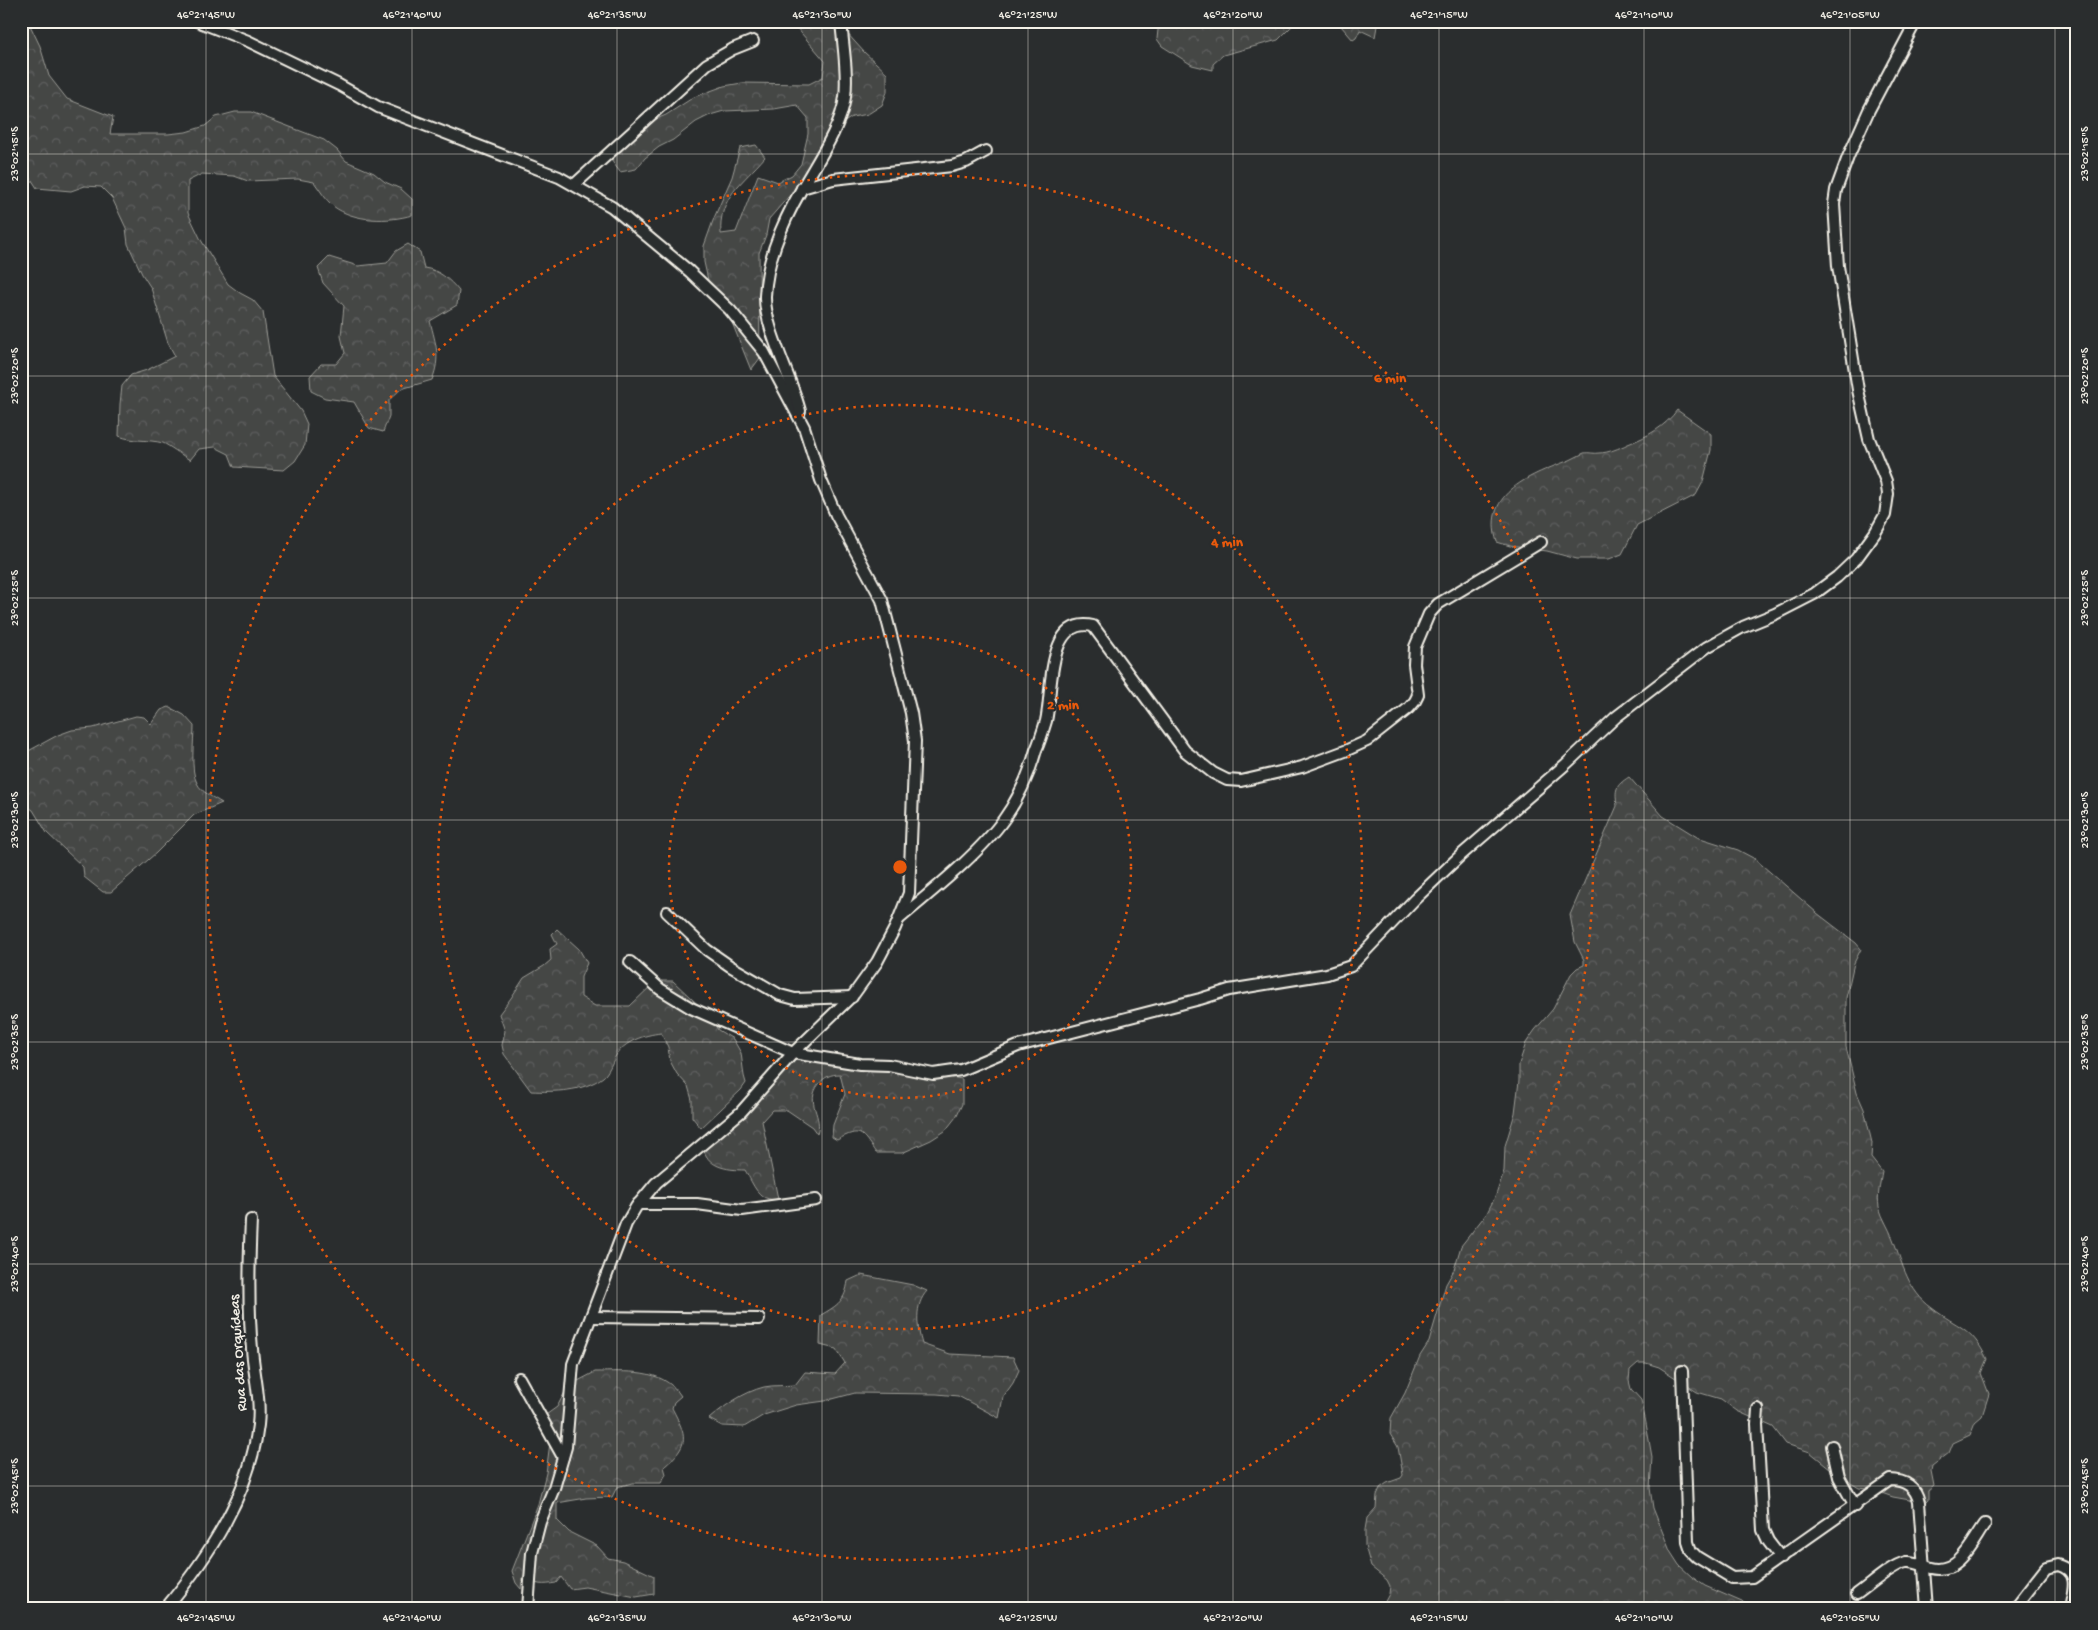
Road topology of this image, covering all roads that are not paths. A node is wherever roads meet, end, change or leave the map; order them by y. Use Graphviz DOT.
graph roads {
  1 [pos="198,21"];
  2 [pos="841,21"];
  3 [pos="1916,21"];
  4 [pos="753,41"];
  5 [pos="986,151"];
  6 [pos="574,185"];
  7 [pos="802,188"];
  8 [pos="804,427"];
  9 [pos="1541,542"];
  10 [pos="667,912"];
  11 [pos="899,919"];
  12 [pos="630,962"];
  13 [pos="852,997"];
  14 [pos="793,1053"];
  15 [pos="816,1200"];
  16 [pos="638,1204"];
  17 [pos="251,1220"];
  18 [pos="591,1317"];
  19 [pos="759,1319"];
  20 [pos="1682,1371"];
  21 [pos="519,1378"];
  22 [pos="1758,1408"];
  23 [pos="1832,1446"];
  24 [pos="563,1457"];
  25 [pos="1854,1506"];
  26 [pos="1985,1524"];
  27 [pos="1781,1558"];
  28 [pos="1924,1565"];
  29 [pos="1857,1594"];
  30 [pos="165,1609"];
  31 [pos="528,1609"];
  32 [pos="1927,1609"];
  33 [pos="2014,1609"];
  34 [pos="2070,1609"];
  1 -- 6 [label="street"];
  2 -- 7 [label="street"];
  3 -- 14 [label="street"];
  4 -- 6 [label="street"];
  5 -- 7 [label="street"];
  6 -- 8 [label="street"];
  7 -- 8 [label="street"];
  8 -- 11 [label="street"];
  9 -- 11 [label="street"];
  10 -- 13 [label="street"];
  11 -- 13 [label="street"];
  12 -- 14 [label="street"];
  13 -- 14 [label="street"];
  14 -- 16 [label="street"];
  15 -- 16 [label="street"];
  16 -- 18 [label="street"];
  17 -- 30 [label="street, Rua das Orquídeas"];
  18 -- 19 [label="street"];
  18 -- 24 [label="street"];
  20 -- 27 [label="street"];
  21 -- 24 [label="street"];
  22 -- 27 [label="street"];
  23 -- 25 [label="street"];
  24 -- 31 [label="street"];
  25 -- 27 [label="street"];
  25 -- 28 [label="street"];
  26 -- 28 [label="street"];
  28 -- 29 [label="street"];
  28 -- 32 [label="street"];
  33 -- 34 [label="street"];
}
